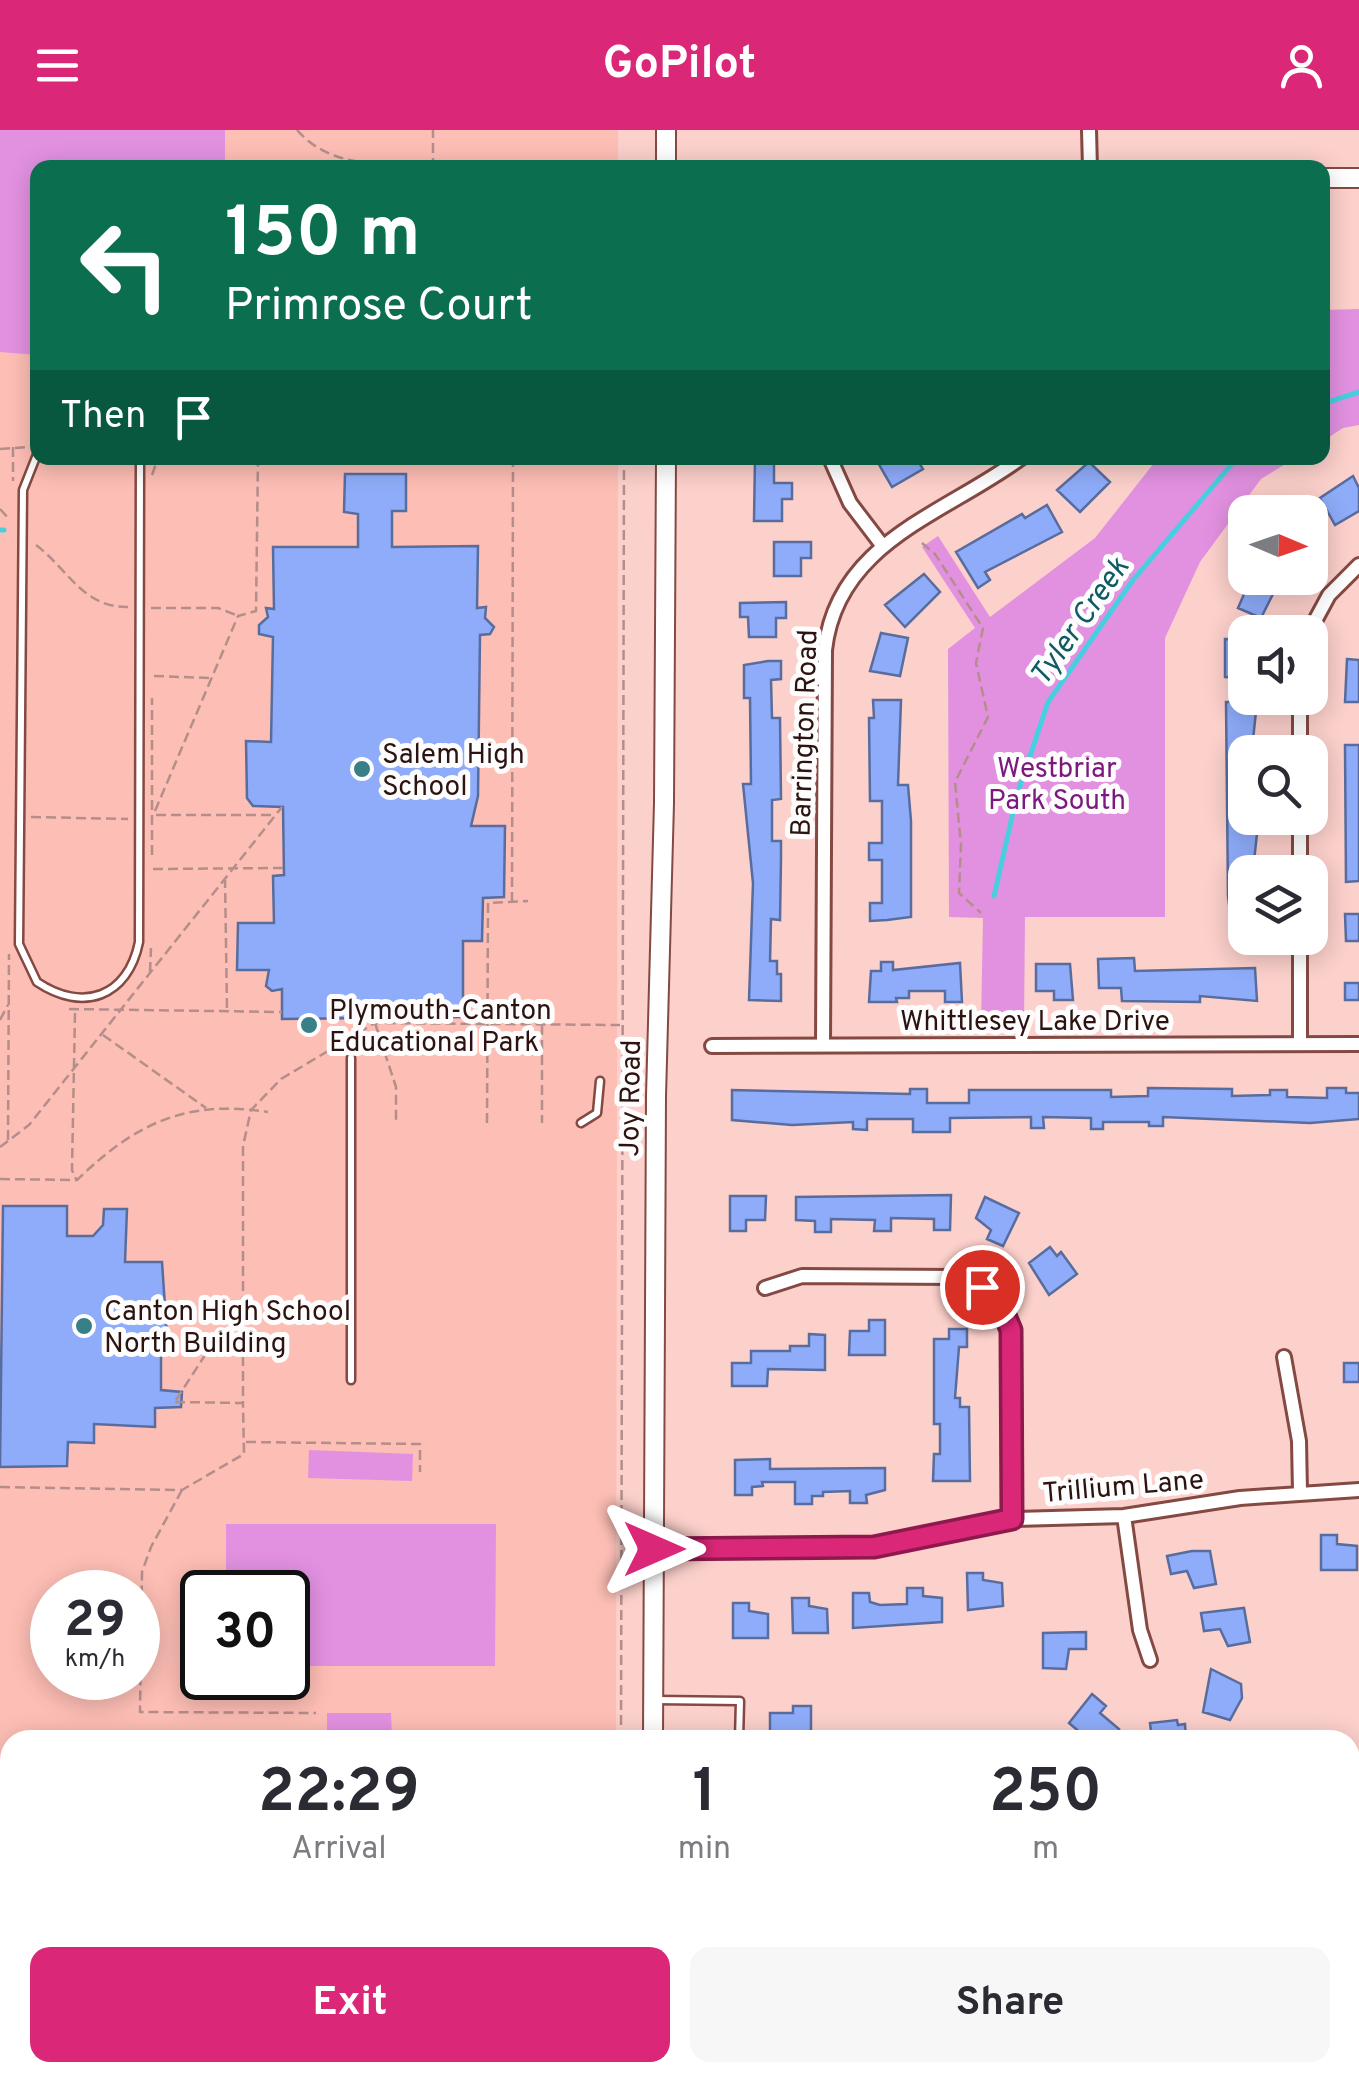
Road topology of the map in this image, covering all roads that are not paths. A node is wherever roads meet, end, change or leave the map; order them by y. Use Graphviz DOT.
graph roads {
  1 [pos="666,130"];
  2 [pos="1090,130"];
  3 [pos="666,160"];
  4 [pos="1090,160"];
  5 [pos="1330,178"];
  6 [pos="1359,178"];
  7 [pos="32,465"];
  8 [pos="140,465"];
  9 [pos="666,465"];
  10 [pos="833,465"];
  11 [pos="1010,465"];
  12 [pos="882,545"];
  13 [pos="1359,565"];
  14 [pos="1318,615"];
  15 [pos="1300,955"];
  16 [pos="1300,1044"];
  17 [pos="1359,1044"];
  18 [pos="824,1045"];
  19 [pos="712,1046"];
  20 [pos="351,1058"];
  21 [pos="600,1081"];
  22 [pos="581,1124"];
  23 [pos="765,1288"];
  24 [pos="1284,1357"];
  25 [pos="351,1380"];
  26 [pos="1359,1490"];
  27 [pos="1300,1492"];
  28 [pos="1124,1516"];
  29 [pos="1012,1519"];
  30 [pos="654,1549"];
  31 [pos="1150,1660"];
  32 [pos="653,1700"];
  33 [pos="653,1730"];
  34 [pos="739,1730"];
  1 -- 3 [label="street"];
  2 -- 4 [label="street"];
  5 -- 6 [label="street"];
  7 -- 8 [label="lane"];
  9 -- 30 [label="street, Joy Road"];
  10 -- 12 [label="street"];
  11 -- 12 [label="street, Barrington Road"];
  12 -- 18 [label="street, Barrington Road"];
  13 -- 14 [label="street"];
  15 -- 16 [label="street"];
  16 -- 17 [label="street, Whittlesey Lake Drive"];
  16 -- 18 [label="street, Whittlesey Lake Drive"];
  18 -- 19 [label="street, Whittlesey Lake Drive"];
  20 -- 25 [label="lane"];
  21 -- 22 [label="lane"];
  23 -- 29 [label="street"];
  24 -- 27 [label="street"];
  26 -- 27 [label="street, Trillium Lane"];
  27 -- 28 [label="street, Trillium Lane"];
  28 -- 29 [label="street, Trillium Lane"];
  28 -- 31 [label="street"];
  29 -- 30 [label="street, Trillium Lane"];
  30 -- 32 [label="street, Joy Road"];
  32 -- 33 [label="street, Joy Road"];
  32 -- 34 [label="lane"];
}
